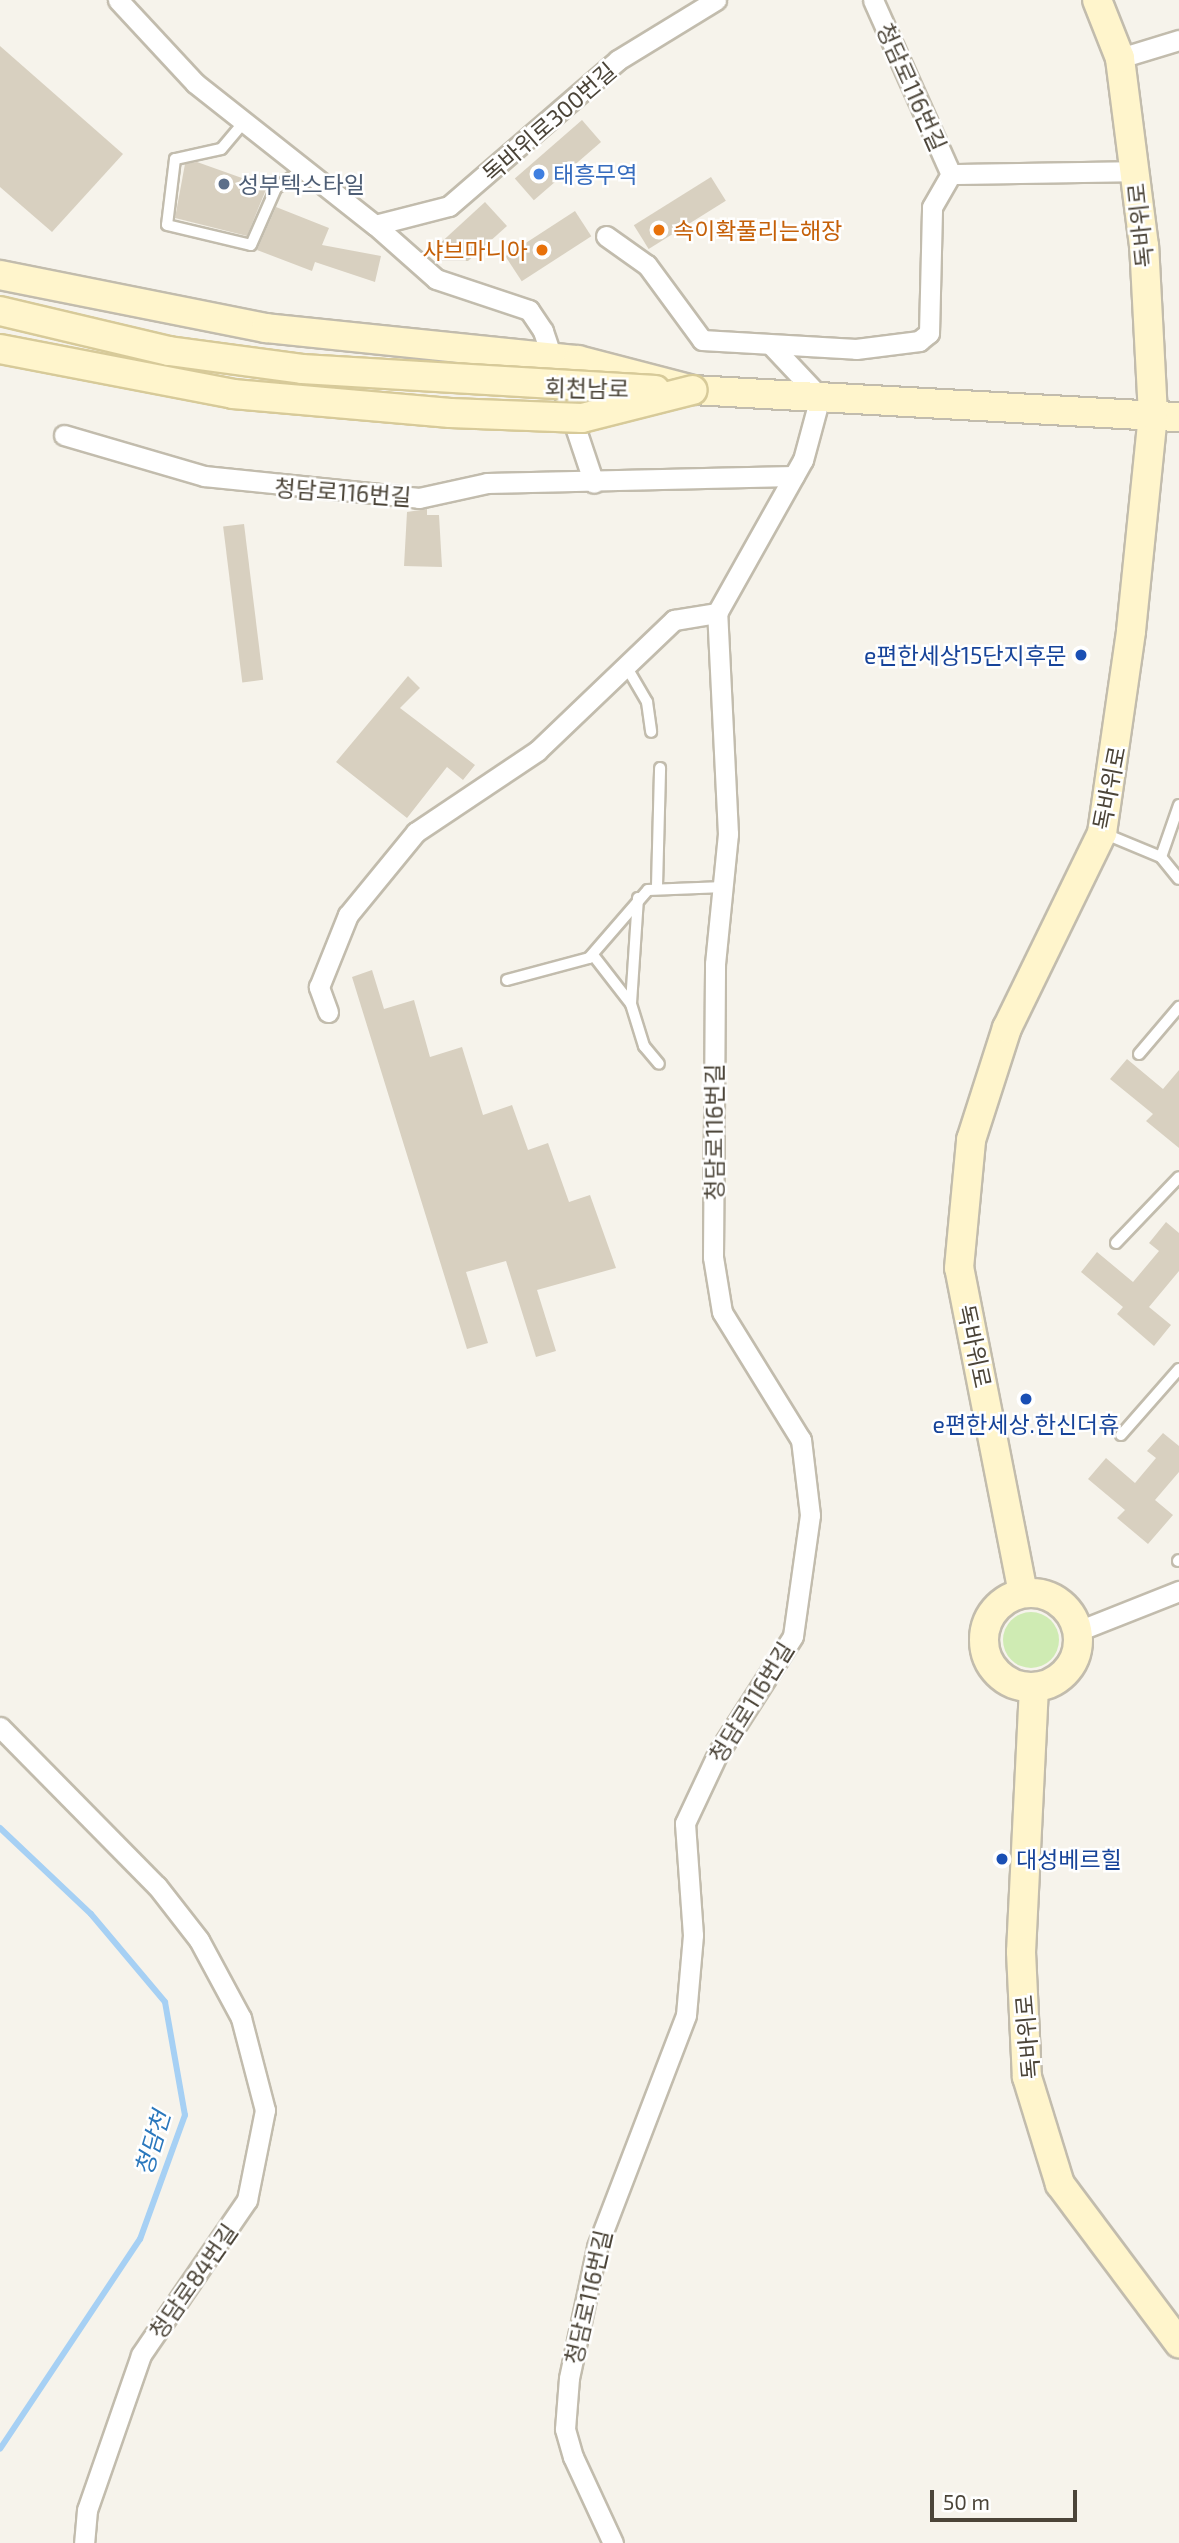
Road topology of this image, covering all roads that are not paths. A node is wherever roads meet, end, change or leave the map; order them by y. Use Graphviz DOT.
graph roads {
  1 [pos="118,0"];
  2 [pos="716,0"];
  3 [pos="873,0"];
  4 [pos="1097,0"];
  5 [pos="1179,40"];
  6 [pos="1120,58"];
  7 [pos="244,122"];
  8 [pos="304,169"];
  9 [pos="1135,171"];
  10 [pos="951,173"];
  11 [pos="375,225"];
  12 [pos="606,236"];
  13 [pos="0,275"];
  14 [pos="0,311"];
  15 [pos="772,346"];
  16 [pos="0,349"];
  17 [pos="693,390"];
  18 [pos="820,397"];
  19 [pos="1166,416"];
  20 [pos="64,435"];
  21 [pos="794,476"];
  22 [pos="594,483"];
  23 [pos="717,613"];
  24 [pos="626,666"];
  25 [pos="651,732"];
  26 [pos="660,768"];
  27 [pos="1179,805"];
  28 [pos="1102,833"];
  29 [pos="1161,857"];
  30 [pos="1179,879"];
  31 [pos="657,886"];
  32 [pos="724,887"];
  33 [pos="638,898"];
  34 [pos="593,955"];
  35 [pos="507,980"];
  36 [pos="631,1004"];
  37 [pos="1179,1007"];
  38 [pos="328,1012"];
  39 [pos="1139,1054"];
  40 [pos="659,1064"];
  41 [pos="1179,1177"];
  42 [pos="1116,1242"];
  43 [pos="1179,1369"];
  44 [pos="1121,1435"];
  45 [pos="1179,1591"];
  46 [pos="1023,1593"];
  47 [pos="1078,1631"];
  48 [pos="1034,1688"];
  49 [pos="0,1727"];
  50 [pos="1179,2343"];
  51 [pos="84,2543"];
  52 [pos="613,2543"];
  1 -- 7 [label="street"];
  2 -- 11 [label="street, 독바위로300번길"];
  3 -- 10 [label="street, 청담로116번길"];
  4 -- 6 [label="main road, 독바위로"];
  5 -- 6 [label="street"];
  6 -- 9 [label="main road, 독바위로"];
  7 -- 8 [label="street"];
  7 -- 8 [label="lane"];
  8 -- 11 [label="street"];
  9 -- 10 [label="street, 청담로116번길"];
  9 -- 19 [label="main road, 독바위로"];
  10 -- 15 [label="street, 청담로116번길"];
  11 -- 22 [label="street"];
  12 -- 15 [label="street, 청담로116번길"];
  13 -- 17 [label="main road"];
  14 -- 17 [label="main road, 회천남로, bridge"];
  15 -- 18 [label="street"];
  16 -- 17 [label="main road, bridge"];
  17 -- 18 [label="main road, 회천남로"];
  18 -- 19 [label="main road, 회천남로"];
  18 -- 21 [label="street"];
  19 -- 28 [label="main road, 독바위로"];
  20 -- 22 [label="street, 청담로116번길"];
  21 -- 22 [label="street, 청담로116번길"];
  21 -- 23 [label="street"];
  23 -- 24 [label="street"];
  23 -- 32 [label="street, 청담로116번길"];
  24 -- 25 [label="lane"];
  24 -- 38 [label="street"];
  26 -- 31 [label="lane"];
  27 -- 29 [label="lane"];
  28 -- 29 [label="lane"];
  28 -- 46 [label="main road, 독바위로"];
  29 -- 30 [label="lane"];
  31 -- 32 [label="lane"];
  31 -- 33 [label="lane"];
  32 -- 52 [label="street, 청담로116번길"];
  33 -- 34 [label="lane"];
  33 -- 36 [label="lane"];
  34 -- 35 [label="lane"];
  34 -- 36 [label="lane"];
  36 -- 40 [label="lane"];
  37 -- 39 [label="lane"];
  41 -- 42 [label="lane"];
  43 -- 44 [label="lane"];
  45 -- 47 [label="street"];
  46 -- 47 [label="main road"];
  46 -- 48 [label="main road"];
  47 -- 48 [label="main road"];
  48 -- 50 [label="main road, 독바위로"];
  49 -- 51 [label="street, 청담로84번길"];
}
